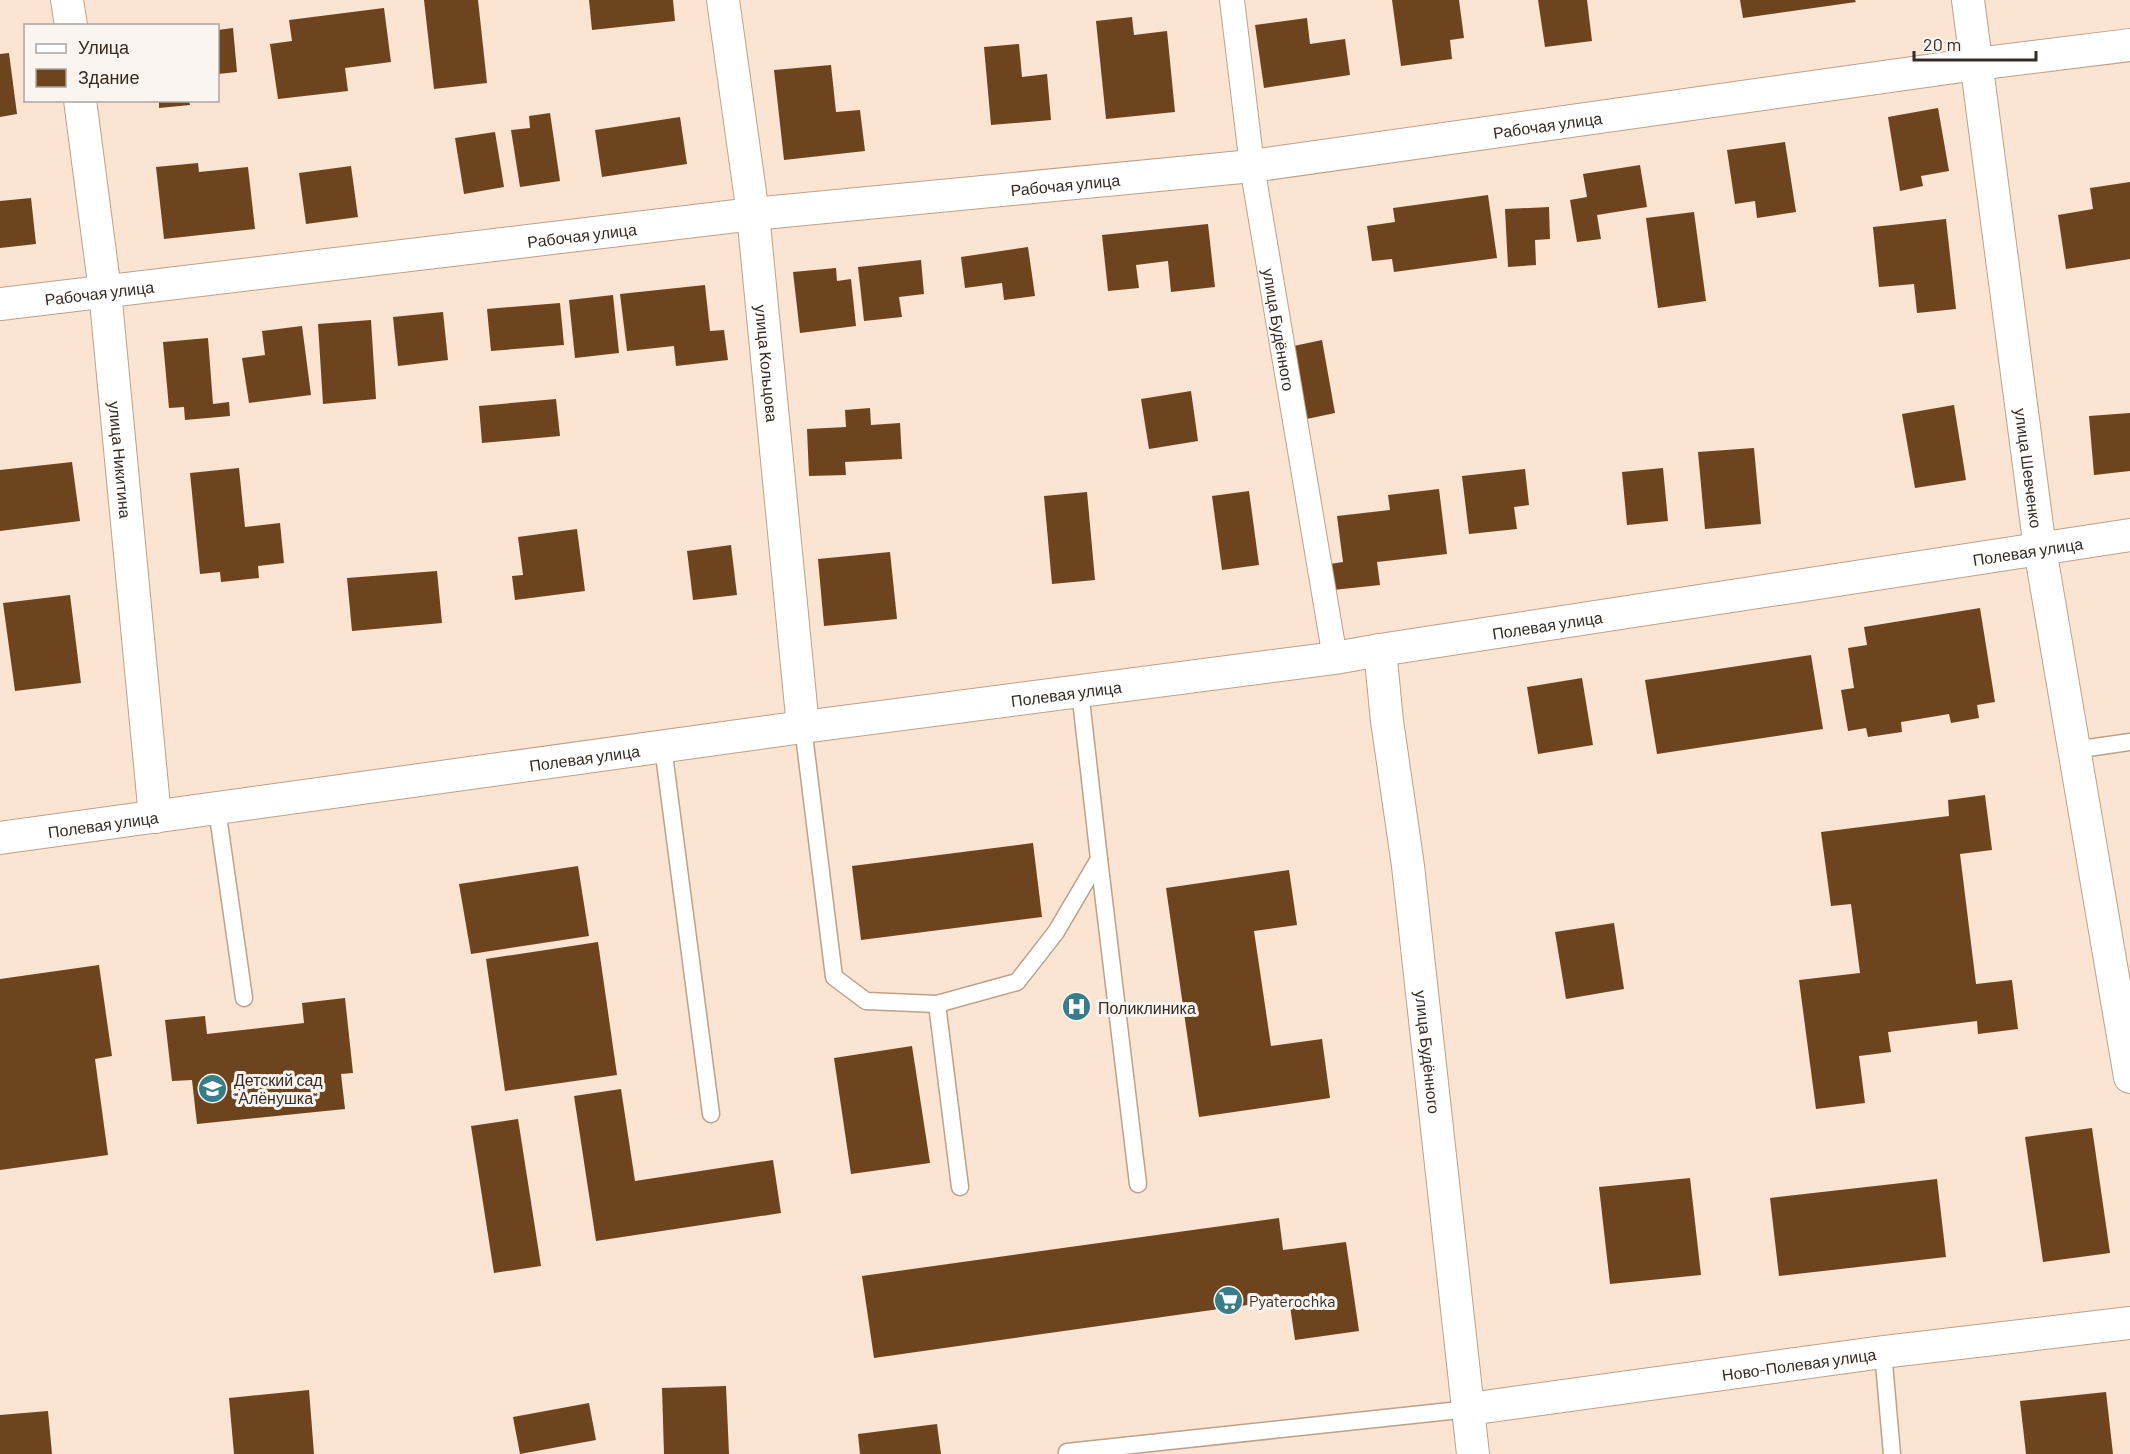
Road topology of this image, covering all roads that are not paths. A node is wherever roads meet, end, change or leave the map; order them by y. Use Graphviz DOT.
graph roads {
  1 [pos="68,0"];
  2 [pos="723,0"];
  3 [pos="1232,0"];
  4 [pos="1968,0"];
  5 [pos="71,24"];
  6 [pos="2130,45"];
  7 [pos="1976,64"];
  8 [pos="80,102"];
  9 [pos="1252,166"];
  10 [pos="753,214"];
  11 [pos="105,291"];
  12 [pos="0,304"];
  13 [pos="2130,535"];
  14 [pos="2040,549"];
  15 [pos="1380,650"];
  16 [pos="1335,658"];
  17 [pos="1080,691"];
  18 [pos="803,727"];
  19 [pos="2130,742"];
  20 [pos="663,747"];
  21 [pos="2074,750"];
  22 [pos="217,809"];
  23 [pos="155,817"];
  24 [pos="0,838"];
  25 [pos="1099,859"];
  26 [pos="244,998"];
  27 [pos="937,1004"];
  28 [pos="2125,1023"];
  29 [pos="2130,1077"];
  30 [pos="711,1114"];
  31 [pos="1138,1184"];
  32 [pos="960,1187"];
  33 [pos="2130,1323"];
  34 [pos="1883,1352"];
  35 [pos="1469,1409"];
  36 [pos="1067,1452"];
  37 [pos="1473,1454"];
  38 [pos="1892,1454"];
  1 -- 5 [label="street"];
  2 -- 10 [label="street, улица Кольцова"];
  3 -- 9 [label="street, улица Будённого"];
  4 -- 7 [label="street, улица Шевченко"];
  6 -- 7 [label="street, Рабочая улица"];
  7 -- 9 [label="street, Рабочая улица"];
  7 -- 14 [label="street, улица Шевченко"];
  8 -- 11 [label="street, улица Никитина"];
  9 -- 10 [label="street, Рабочая улица"];
  9 -- 16 [label="street, улица Будённого"];
  10 -- 11 [label="street, Рабочая улица"];
  10 -- 18 [label="street, улица Кольцова"];
  11 -- 12 [label="street, Рабочая улица"];
  11 -- 23 [label="street, улица Никитина"];
  13 -- 14 [label="street, Полевая улица"];
  14 -- 15 [label="street, Полевая улица"];
  14 -- 21 [label="street, улица Шевченко"];
  15 -- 16 [label="street, Полевая улица"];
  15 -- 35 [label="street, улица Будённого"];
  16 -- 17 [label="street, Полевая улица"];
  17 -- 18 [label="street, Полевая улица"];
  17 -- 25 [label="lane"];
  18 -- 20 [label="street, Полевая улица"];
  18 -- 27 [label="lane"];
  19 -- 21 [label="lane"];
  20 -- 22 [label="street, Полевая улица"];
  20 -- 30 [label="lane"];
  21 -- 28 [label="street, улица Шевченко"];
  22 -- 23 [label="street, Полевая улица"];
  22 -- 26 [label="lane"];
  23 -- 24 [label="street, Полевая улица"];
  25 -- 27 [label="lane"];
  25 -- 31 [label="lane"];
  27 -- 32 [label="lane"];
  28 -- 29 [label="street, улица Шевченко"];
  33 -- 34 [label="street, Ново-Полевая улица"];
  34 -- 35 [label="street, Ново-Полевая улица"];
  34 -- 38 [label="lane"];
  35 -- 36 [label="lane"];
  35 -- 37 [label="street, улица Будённого"];
}
